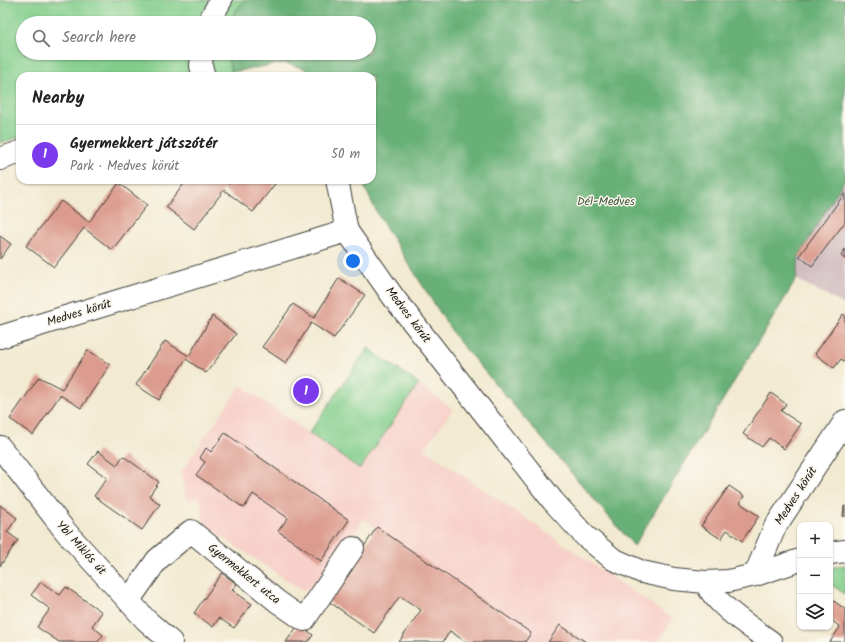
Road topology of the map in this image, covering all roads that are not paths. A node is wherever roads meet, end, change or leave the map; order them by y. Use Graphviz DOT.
graph roads {
  1 [pos="221,0"];
  2 [pos="212,16"];
  3 [pos="202,60"];
  4 [pos="203,72"];
  5 [pos="16,153"];
  6 [pos="0,159"];
  7 [pos="338,184"];
  8 [pos="347,231"];
  9 [pos="0,337"];
  10 [pos="845,421"];
  11 [pos="0,447"];
  12 [pos="353,548"];
  13 [pos="845,551"];
  14 [pos="833,553"];
  15 [pos="797,561"];
  16 [pos="755,575"];
  17 [pos="705,582"];
  18 [pos="129,600"];
  19 [pos="171,642"];
  20 [pos="771,642"];
  1 -- 2 [label="street"];
  3 -- 4 [label="street"];
  5 -- 6 [label="street"];
  7 -- 8 [label="street"];
  8 -- 9 [label="street, Medves körút"];
  8 -- 17 [label="street, Medves körút"];
  10 -- 16 [label="street, Medves körút"];
  11 -- 18 [label="street, Ybl Miklós út"];
  12 -- 18 [label="street, Gyermekkert utca"];
  13 -- 14 [label="street"];
  15 -- 16 [label="street, Medves körút"];
  16 -- 17 [label="street, Medves körút"];
  17 -- 20 [label="street"];
  18 -- 19 [label="street, Ybl Miklós út"];
}
